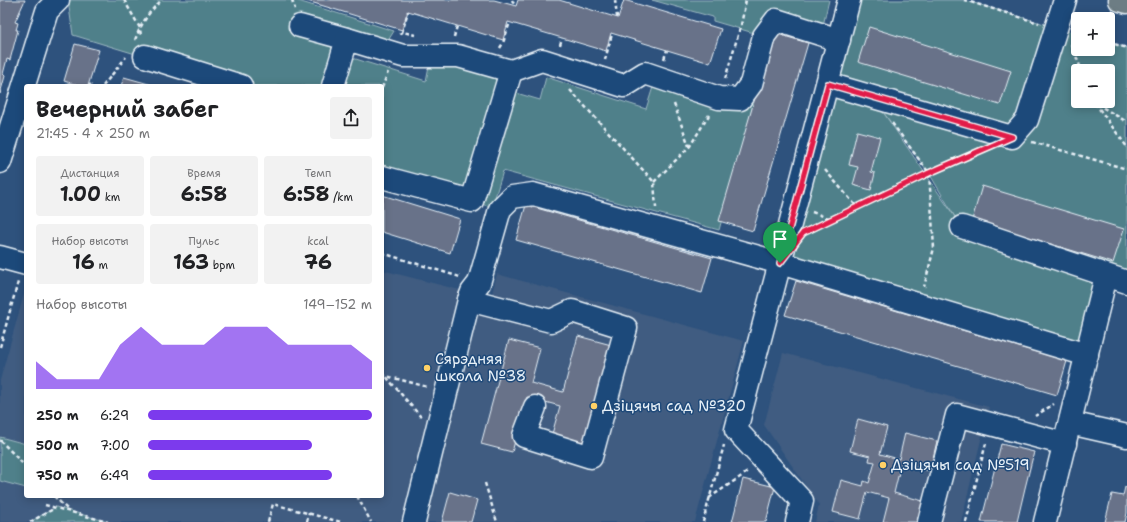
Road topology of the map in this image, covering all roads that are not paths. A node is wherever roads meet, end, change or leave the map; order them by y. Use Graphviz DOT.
graph roads {
  1 [pos="58,0"];
  2 [pos="849,0"];
  3 [pos="1065,0"];
  4 [pos="1120,0"];
  5 [pos="1127,2"];
  6 [pos="300,26"];
  7 [pos="347,40"];
  8 [pos="840,40"];
  9 [pos="145,56"];
  10 [pos="511,71"];
  11 [pos="24,84"];
  12 [pos="235,84"];
  13 [pos="334,84"];
  14 [pos="828,84"];
  15 [pos="24,85"];
  16 [pos="0,162"];
  17 [pos="384,177"];
  18 [pos="962,227"];
  19 [pos="0,257"];
  20 [pos="780,263"];
  21 [pos="24,264"];
  22 [pos="1106,276"];
  23 [pos="1127,282"];
  24 [pos="474,291"];
  25 [pos="1087,355"];
  26 [pos="534,407"];
  27 [pos="1070,423"];
  28 [pos="1127,436"];
  29 [pos="1065,444"];
  30 [pos="414,522"];
  31 [pos="797,522"];
  32 [pos="929,522"];
  33 [pos="1045,522"];
  1 -- 11 [label="lane"];
  2 -- 8 [label="lane"];
  3 -- 14 [label="lane"];
  4 -- 5 [label="main road"];
  6 -- 7 [label="lane"];
  7 -- 10 [label="lane"];
  7 -- 13 [label="lane"];
  8 -- 10 [label="lane"];
  8 -- 14 [label="lane"];
  9 -- 12 [label="lane"];
  10 -- 17 [label="lane"];
  14 -- 20 [label="lane"];
  15 -- 16 [label="lane"];
  18 -- 22 [label="lane"];
  19 -- 21 [label="lane"];
  20 -- 24 [label="lane"];
  20 -- 25 [label="lane"];
  20 -- 31 [label="lane"];
  22 -- 23 [label="lane"];
  22 -- 25 [label="lane"];
  24 -- 26 [label="lane"];
  24 -- 30 [label="lane"];
  25 -- 27 [label="lane"];
  27 -- 28 [label="lane"];
  27 -- 29 [label="lane"];
  29 -- 32 [label="lane"];
  29 -- 33 [label="lane"];
}
